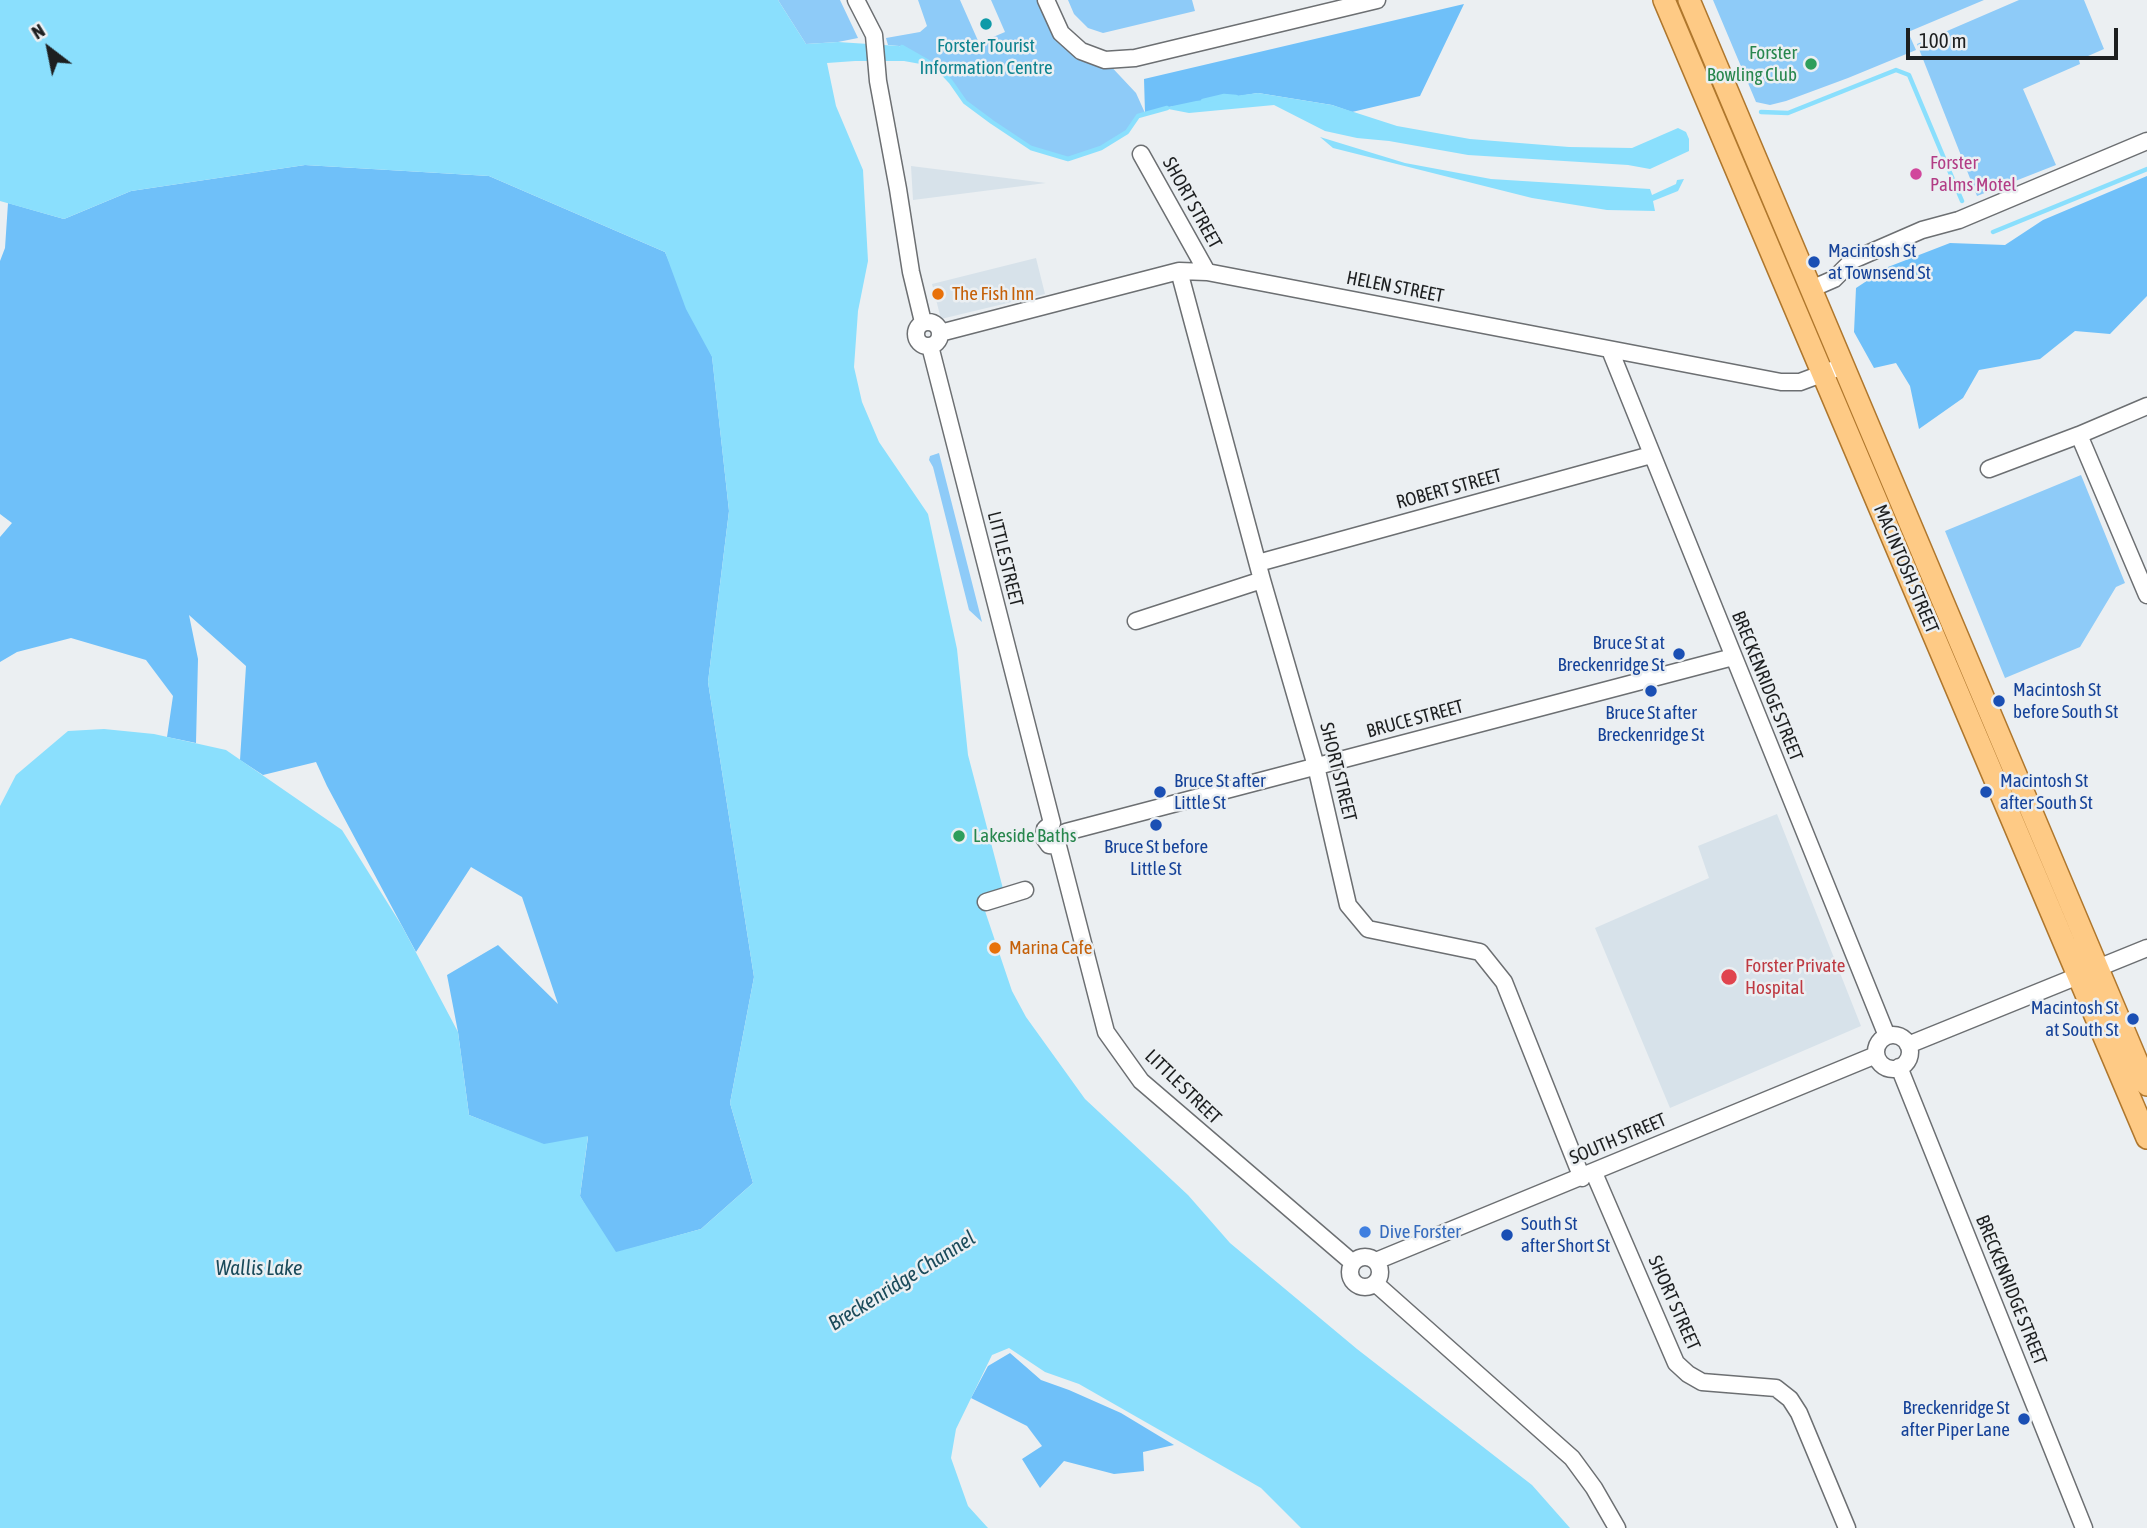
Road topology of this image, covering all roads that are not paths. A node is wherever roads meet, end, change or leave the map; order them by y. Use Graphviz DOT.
graph roads {
  1 [pos="856,0"];
  2 [pos="1046,0"];
  3 [pos="1377,0"];
  4 [pos="1664,0"];
  5 [pos="1689,0"];
  6 [pos="2147,141"];
  7 [pos="1141,154"];
  8 [pos="1180,271"];
  9 [pos="1207,272"];
  10 [pos="1811,289"];
  11 [pos="935,339"];
  12 [pos="1610,350"];
  13 [pos="1843,366"];
  14 [pos="1823,375"];
  15 [pos="2147,406"];
  16 [pos="2079,435"];
  17 [pos="1651,455"];
  18 [pos="1989,469"];
  19 [pos="1258,563"];
  20 [pos="1262,580"];
  21 [pos="2147,595"];
  22 [pos="1136,621"];
  23 [pos="1733,657"];
  24 [pos="1316,766"];
  25 [pos="1059,828"];
  26 [pos="1025,890"];
  27 [pos="986,902"];
  28 [pos="2147,948"];
  29 [pos="2089,972"];
  30 [pos="1887,1036"];
  31 [pos="1908,1045"];
  32 [pos="1877,1055"];
  33 [pos="1899,1067"];
  34 [pos="2147,1085"];
  35 [pos="2147,1138"];
  36 [pos="1588,1175"];
  37 [pos="1376,1261"];
  38 [pos="1353,1263"];
  39 [pos="1375,1283"];
  40 [pos="1617,1528"];
  41 [pos="1847,1528"];
  42 [pos="2084,1528"];
  1 -- 11 [label="street, LITTLE STREET"];
  2 -- 3 [label="street"];
  4 -- 14 [label="main road, MACINTOSH STREET"];
  5 -- 10 [label="main road, MACINTOSH STREET"];
  6 -- 10 [label="street"];
  7 -- 9 [label="street, SHORT STREET"];
  8 -- 9 [label="street, HELEN STREET"];
  8 -- 11 [label="street, HELEN STREET"];
  8 -- 19 [label="street, SHORT STREET"];
  9 -- 12 [label="street, HELEN STREET"];
  10 -- 13 [label="main road, MACINTOSH STREET"];
  11 -- 25 [label="street, LITTLE STREET"];
  12 -- 14 [label="street, HELEN STREET"];
  12 -- 17 [label="street, BRECKENRIDGE STREET"];
  13 -- 14 [label="street, HELEN STREET"];
  13 -- 29 [label="main road, MACINTOSH STREET"];
  14 -- 29 [label="main road, MACINTOSH STREET"];
  15 -- 16 [label="street"];
  16 -- 18 [label="street"];
  16 -- 21 [label="street"];
  17 -- 19 [label="street, ROBERT STREET"];
  17 -- 23 [label="street, BRECKENRIDGE STREET"];
  19 -- 20 [label="street, SHORT STREET"];
  20 -- 22 [label="street"];
  20 -- 24 [label="street, SHORT STREET"];
  23 -- 24 [label="street, BRUCE STREET"];
  23 -- 30 [label="street, BRECKENRIDGE STREET"];
  24 -- 25 [label="street, BRUCE STREET"];
  24 -- 36 [label="street, SHORT STREET"];
  25 -- 38 [label="street, LITTLE STREET"];
  26 -- 27 [label="street"];
  28 -- 29 [label="street"];
  29 -- 31 [label="street"];
  29 -- 34 [label="main road, MACINTOSH STREET"];
  29 -- 35 [label="main road, MACINTOSH STREET"];
  30 -- 31 [label="street"];
  30 -- 32 [label="street"];
  31 -- 33 [label="street"];
  32 -- 33 [label="street"];
  32 -- 36 [label="street, SOUTH STREET"];
  33 -- 42 [label="street, BRECKENRIDGE STREET"];
  36 -- 37 [label="street, SOUTH STREET"];
  36 -- 41 [label="street, SHORT STREET"];
  37 -- 38 [label="street"];
  37 -- 39 [label="street"];
  38 -- 39 [label="street"];
  39 -- 40 [label="street"];
}
